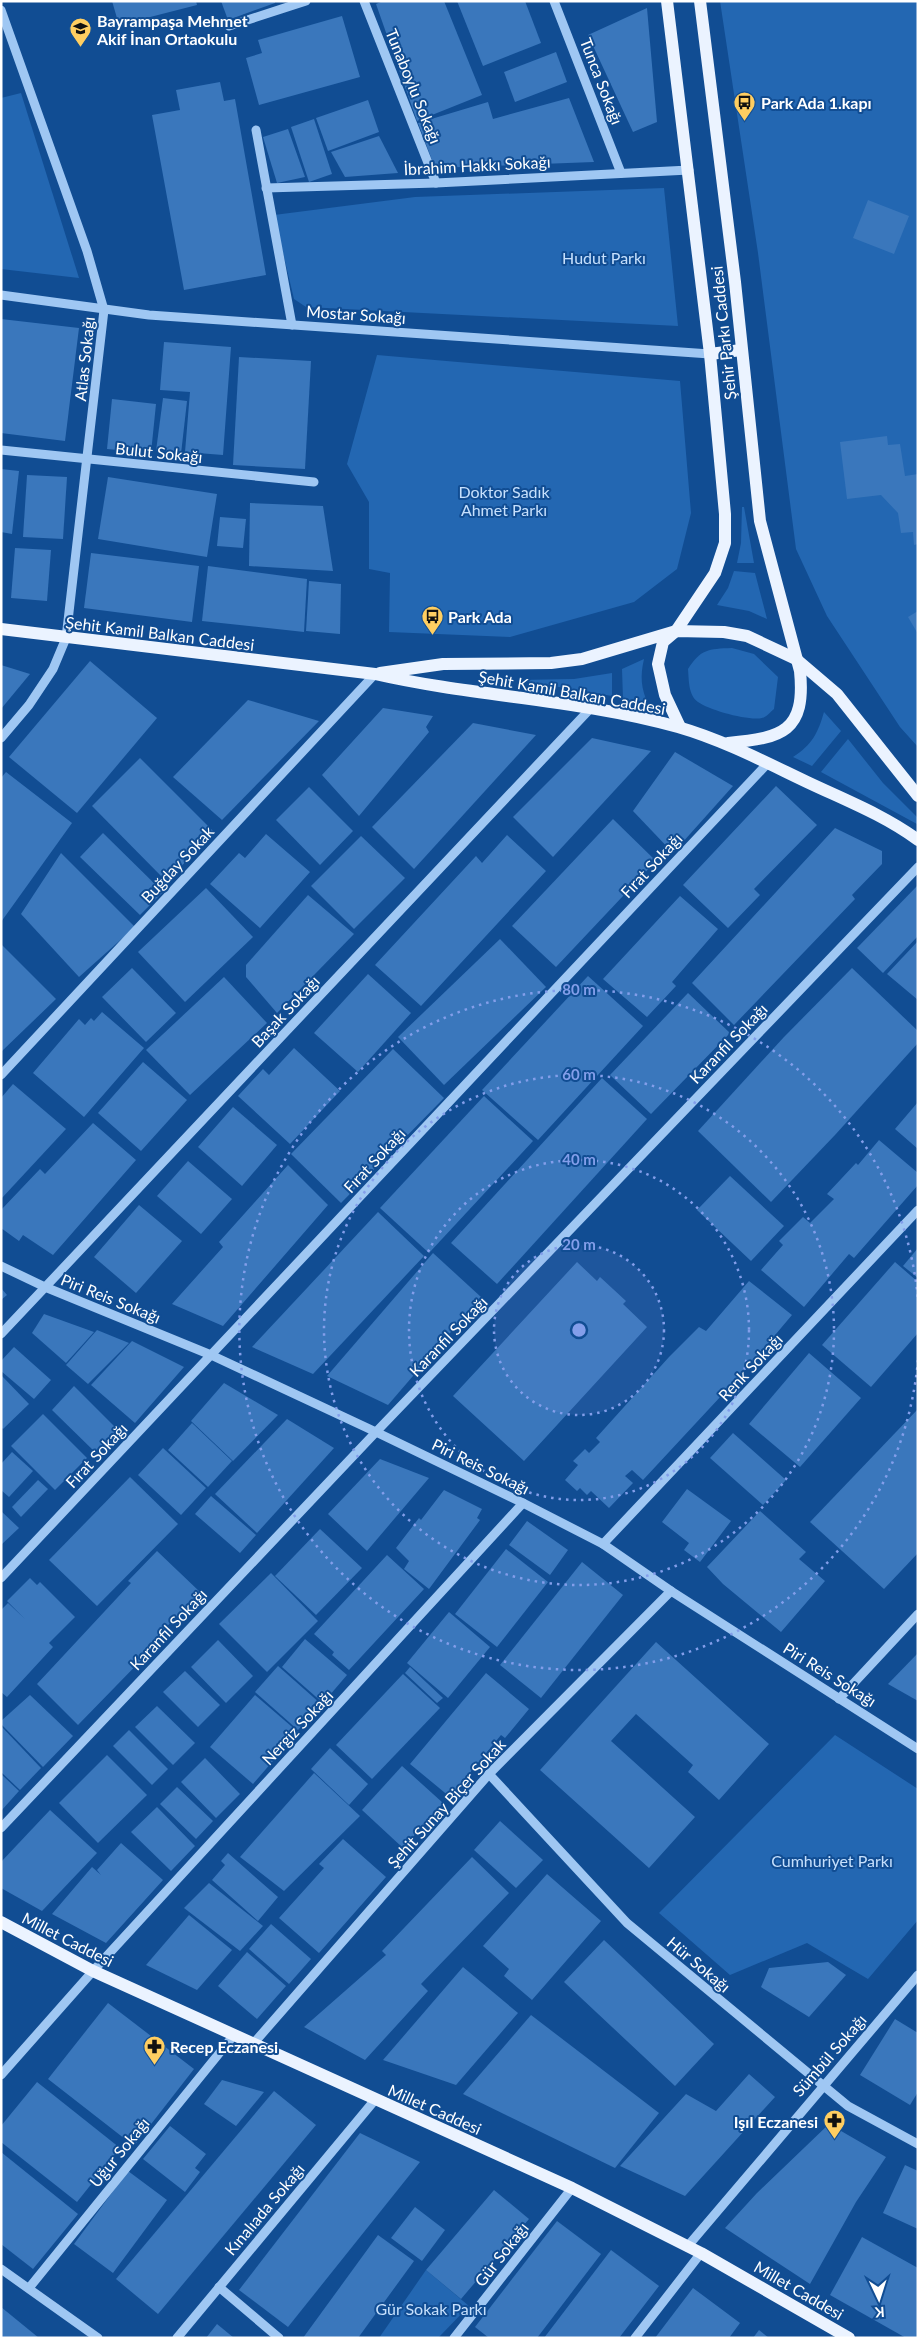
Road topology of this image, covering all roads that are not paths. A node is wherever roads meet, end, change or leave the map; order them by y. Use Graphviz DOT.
graph roads {
  1 [pos="306,1"];
  2 [pos="364,1"];
  3 [pos="554,1"];
  4 [pos="667,1"];
  5 [pos="700,1"];
  6 [pos="1,10"];
  7 [pos="229,26"];
  8 [pos="256,130"];
  9 [pos="689,170"];
  10 [pos="621,172"];
  11 [pos="436,183"];
  12 [pos="266,188"];
  13 [pos="1,295"];
  14 [pos="104,310"];
  15 [pos="292,324"];
  16 [pos="741,350"];
  17 [pos="710,354"];
  18 [pos="1,450"];
  19 [pos="87,460"];
  20 [pos="314,482"];
  21 [pos="1,629"];
  22 [pos="676,631"];
  23 [pos="66,638"];
  24 [pos="796,659"];
  25 [pos="375,674"];
  26 [pos="590,709"];
  27 [pos="680,727"];
  28 [pos="1,738"];
  29 [pos="726,744"];
  30 [pos="768,763"];
  31 [pos="918,796"];
  32 [pos="918,840"];
  33 [pos="918,867"];
  34 [pos="1,1075"];
  35 [pos="918,1210"];
  36 [pos="1,1266"];
  37 [pos="46,1287"];
  38 [pos="1,1334"];
  39 [pos="211,1356"];
  40 [pos="376,1432"];
  41 [pos="523,1503"];
  42 [pos="603,1544"];
  43 [pos="1,1578"];
  44 [pos="671,1591"];
  45 [pos="918,1614"];
  46 [pos="839,1698"];
  47 [pos="918,1749"];
  48 [pos="489,1774"];
  49 [pos="1,1828"];
  50 [pos="1,1922"];
  51 [pos="93,1971"];
  52 [pos="918,1975"];
  53 [pos="234,2035"];
  54 [pos="253,2044"];
  55 [pos="1,2074"];
  56 [pos="822,2086"];
  57 [pos="374,2100"];
  58 [pos="918,2144"];
  59 [pos="572,2188"];
  60 [pos="686,2247"];
  61 [pos="701,2253"];
  62 [pos="1,2269"];
  63 [pos="219,2287"];
  64 [pos="28,2288"];
  65 [pos="98,2338"];
  66 [pos="177,2338"];
  67 [pos="279,2338"];
  68 [pos="454,2338"];
  69 [pos="635,2338"];
  70 [pos="849,2338"];
  1 -- 7 [label="street"];
  2 -- 11 [label="street, Tunaboylu Sokağı"];
  3 -- 10 [label="street, Tunca Sokağı"];
  4 -- 9 [label="main road, Şehir Parkı Caddesi"];
  5 -- 16 [label="main road, Şehir Parkı Caddesi"];
  6 -- 14 [label="street, Atlas Sokağı"];
  8 -- 12 [label="street"];
  9 -- 10 [label="street, İbrahim Hakkı Sokağı"];
  9 -- 17 [label="main road, Şehir Parkı Caddesi"];
  10 -- 11 [label="street, İbrahim Hakkı Sokağı"];
  11 -- 12 [label="street, İbrahim Hakkı Sokağı"];
  12 -- 15 [label="street"];
  13 -- 14 [label="street, Mostar Sokağı"];
  14 -- 15 [label="street, Mostar Sokağı"];
  14 -- 19 [label="street, Atlas Sokağı"];
  15 -- 17 [label="street, Mostar Sokağı"];
  16 -- 17 [label="main road"];
  16 -- 24 [label="main road, Şehir Parkı Caddesi"];
  17 -- 22 [label="main road, Şehir Parkı Caddesi"];
  18 -- 19 [label="street, Bulut Sokağı"];
  19 -- 20 [label="street, Bulut Sokağı"];
  19 -- 23 [label="street, Atlas Sokağı"];
  21 -- 23 [label="main road, Şehit Kamil Balkan Caddesi"];
  22 -- 24 [label="main road, Şehit Kamil Balkan Caddesi"];
  22 -- 25 [label="main road, Şehit Kamil Balkan Caddesi"];
  22 -- 27 [label="main road"];
  23 -- 25 [label="main road, Şehit Kamil Balkan Caddesi"];
  23 -- 28 [label="street, Atlas Sokağı"];
  24 -- 29 [label="main road"];
  24 -- 31 [label="main road, Şehit Kamil Balkan Caddesi"];
  25 -- 26 [label="main road, Şehit Kamil Balkan Caddesi"];
  25 -- 34 [label="street, Buğday Sokak"];
  26 -- 27 [label="main road, Şehit Kamil Balkan Caddesi"];
  26 -- 37 [label="street, Başak Sokağı"];
  27 -- 29 [label="main road, Şehit Kamil Balkan Caddesi"];
  29 -- 30 [label="main road, Şehit Kamil Balkan Caddesi"];
  30 -- 32 [label="main road, Şehit Kamil Balkan Caddesi"];
  30 -- 39 [label="street, Fırat Sokağı"];
  33 -- 40 [label="street, Karanfil Sokağı"];
  35 -- 42 [label="street, Renk Sokağı"];
  36 -- 37 [label="street, Piri Reis Sokağı"];
  37 -- 38 [label="street, Başak Sokağı"];
  37 -- 39 [label="street, Piri Reis Sokağı"];
  39 -- 40 [label="street, Piri Reis Sokağı"];
  39 -- 43 [label="street, Fırat Sokağı"];
  40 -- 41 [label="street, Piri Reis Sokağı"];
  40 -- 49 [label="street, Karanfil Sokağı"];
  41 -- 42 [label="street, Piri Reis Sokağı"];
  41 -- 51 [label="street, Nergiz Sokağı"];
  42 -- 44 [label="street, Piri Reis Sokağı"];
  44 -- 46 [label="street, Piri Reis Sokağı"];
  44 -- 48 [label="street, Şehit Sunay Biçer Sokak"];
  45 -- 46 [label="street"];
  46 -- 47 [label="street, Piri Reis Sokağı"];
  48 -- 54 [label="street, Şehit Sunay Biçer Sokak"];
  48 -- 56 [label="street, Hür Sokağı"];
  50 -- 51 [label="main road, Millet Caddesi"];
  51 -- 53 [label="main road, Millet Caddesi"];
  51 -- 55 [label="street, Nergiz Sokağı"];
  52 -- 56 [label="street, Sümbül Sokağı"];
  53 -- 54 [label="main road, Millet Caddesi"];
  53 -- 64 [label="street, Uğur Sokağı"];
  54 -- 57 [label="main road, Millet Caddesi"];
  56 -- 58 [label="street, Hür Sokağı"];
  56 -- 60 [label="street, Sümbül Sokağı"];
  57 -- 59 [label="main road, Millet Caddesi"];
  57 -- 63 [label="street, Kınalıada Sokağı"];
  59 -- 60 [label="main road, Millet Caddesi"];
  59 -- 68 [label="street, Gür Sokağı"];
  60 -- 61 [label="main road, Millet Caddesi"];
  61 -- 69 [label="street"];
  61 -- 70 [label="main road, Millet Caddesi"];
  62 -- 64 [label="street"];
  63 -- 66 [label="street, Kınalıada Sokağı"];
  63 -- 67 [label="street"];
  64 -- 65 [label="street"];
}
